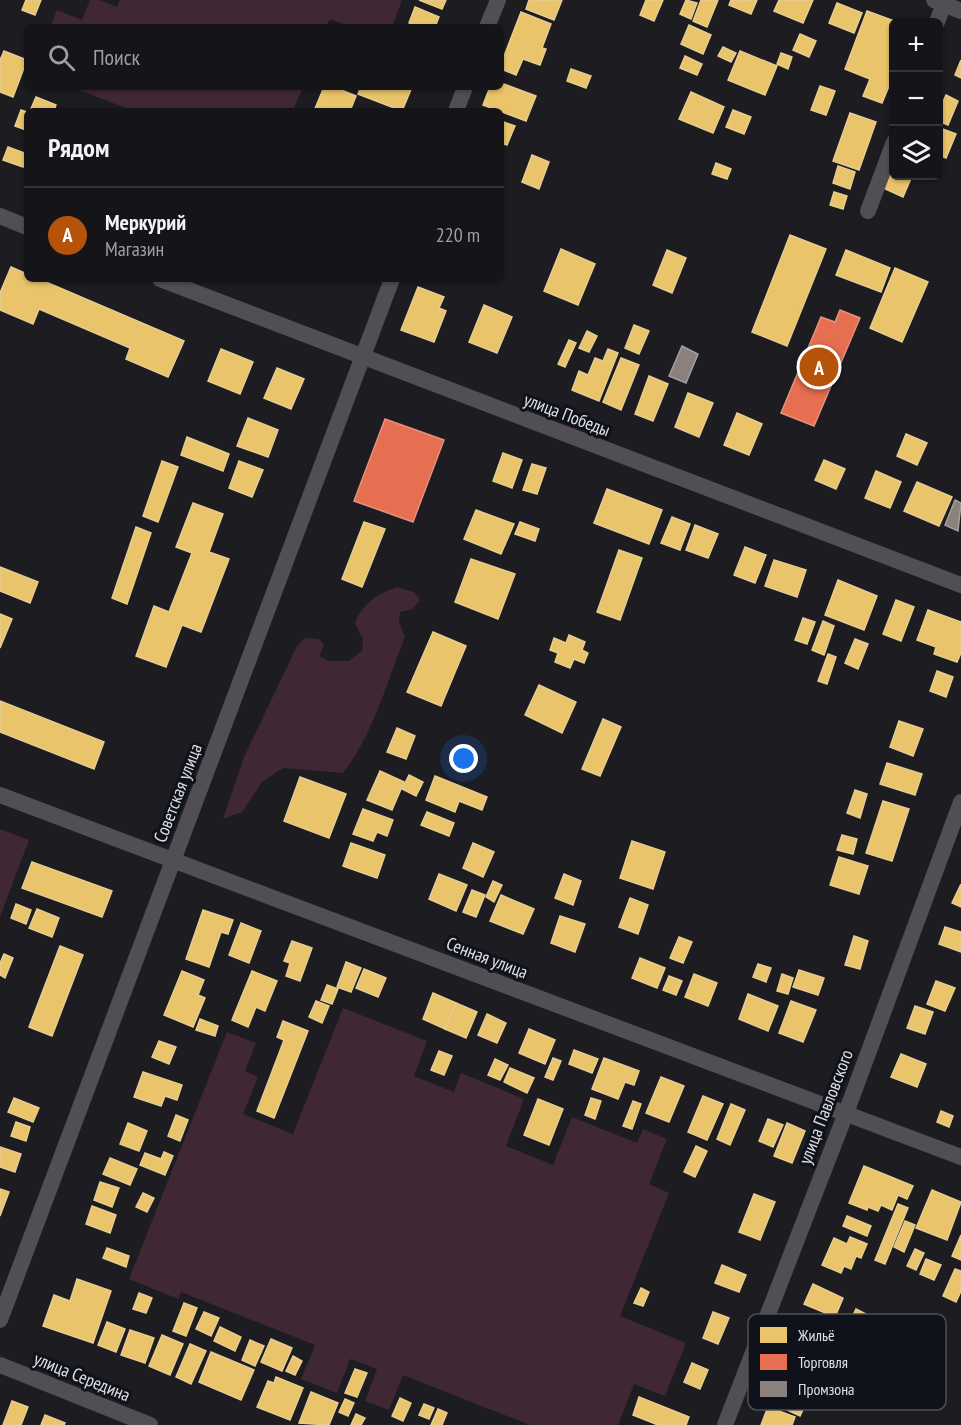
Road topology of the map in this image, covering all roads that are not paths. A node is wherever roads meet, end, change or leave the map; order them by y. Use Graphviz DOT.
graph roads {
  1 [pos="498,0"];
  2 [pos="939,2"];
  3 [pos="961,11"];
  4 [pos="937,18"];
  5 [pos="489,24"];
  6 [pos="464,90"];
  7 [pos="457,108"];
  8 [pos="889,155"];
  9 [pos="868,211"];
  10 [pos="0,216"];
  11 [pos="24,226"];
  12 [pos="168,282"];
  13 [pos="392,282"];
  14 [pos="363,358"];
  15 [pos="961,585"];
  16 [pos="0,795"];
  17 [pos="961,802"];
  18 [pos="173,861"];
  19 [pos="846,1113"];
  20 [pos="961,1157"];
  21 [pos="768,1314"];
  22 [pos="0,1320"];
  23 [pos="0,1365"];
  24 [pos="748,1366"];
  25 [pos="150,1425"];
  26 [pos="725,1425"];
  1 -- 5 [label="street"];
  2 -- 3 [label="street"];
  2 -- 4 [label="street"];
  6 -- 7 [label="street"];
  8 -- 9 [label="street"];
  10 -- 11 [label="street"];
  12 -- 14 [label="street, улица Победы"];
  13 -- 14 [label="street, Советская улица"];
  14 -- 15 [label="street, улица Победы"];
  14 -- 18 [label="street, Советская улица"];
  16 -- 18 [label="street, Сенная улица"];
  17 -- 19 [label="street, улица Павловского"];
  18 -- 19 [label="street, Сенная улица"];
  18 -- 22 [label="street, Советская улица"];
  19 -- 20 [label="street, Сенная улица"];
  19 -- 21 [label="street, улица Павловского"];
  23 -- 25 [label="street, улица Середина"];
  24 -- 26 [label="street, улица Павловского"];
}
